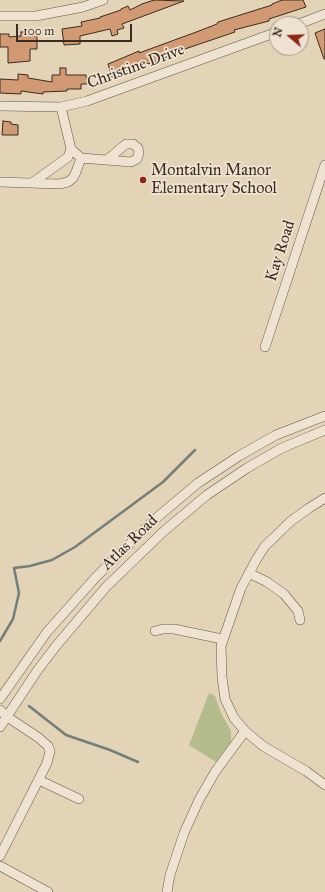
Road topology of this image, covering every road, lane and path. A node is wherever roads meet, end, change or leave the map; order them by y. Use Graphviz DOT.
graph roads {
  1 [pos="103,0"];
  2 [pos="325,14"];
  3 [pos="0,16"];
  4 [pos="309,20"];
  5 [pos="269,35"];
  6 [pos="0,106"];
  7 [pos="61,107"];
  8 [pos="71,149"];
  9 [pos="81,158"];
  10 [pos="108,160"];
  11 [pos="325,165"];
  12 [pos="0,182"];
  13 [pos="32,183"];
  14 [pos="265,347"];
  15 [pos="325,416"];
  16 [pos="325,430"];
  17 [pos="325,498"];
  18 [pos="249,573"];
  19 [pos="300,620"];
  20 [pos="155,631"];
  21 [pos="222,640"];
  22 [pos="0,699"];
  23 [pos="3,713"];
  24 [pos="0,726"];
  25 [pos="245,731"];
  26 [pos="39,780"];
  27 [pos="325,785"];
  28 [pos="80,799"];
  29 [pos="0,856"];
  30 [pos="0,866"];
  31 [pos="48,892"];
  32 [pos="167,892"];
  1 -- 3 [label="street"];
  2 -- 4 [label="street"];
  5 -- 7 [label="street, Christine Drive"];
  6 -- 7 [label="street, Christine Drive"];
  7 -- 8 [label="street"];
  8 -- 9 [label="street"];
  8 -- 13 [label="street"];
  9 -- 10 [label="street"];
  9 -- 13 [label="street"];
  11 -- 14 [label="street, Kay Road"];
  12 -- 13 [label="street"];
  15 -- 22 [label="street, Atlas Road"];
  16 -- 23 [label="street, Atlas Road"];
  17 -- 18 [label="street"];
  18 -- 19 [label="street"];
  18 -- 21 [label="street"];
  20 -- 21 [label="street"];
  21 -- 25 [label="street"];
  23 -- 24 [label="street, Atlas Road"];
  23 -- 26 [label="street"];
  25 -- 27 [label="street"];
  25 -- 32 [label="street"];
  26 -- 28 [label="street"];
  26 -- 29 [label="street"];
  30 -- 31 [label="street"];
}
